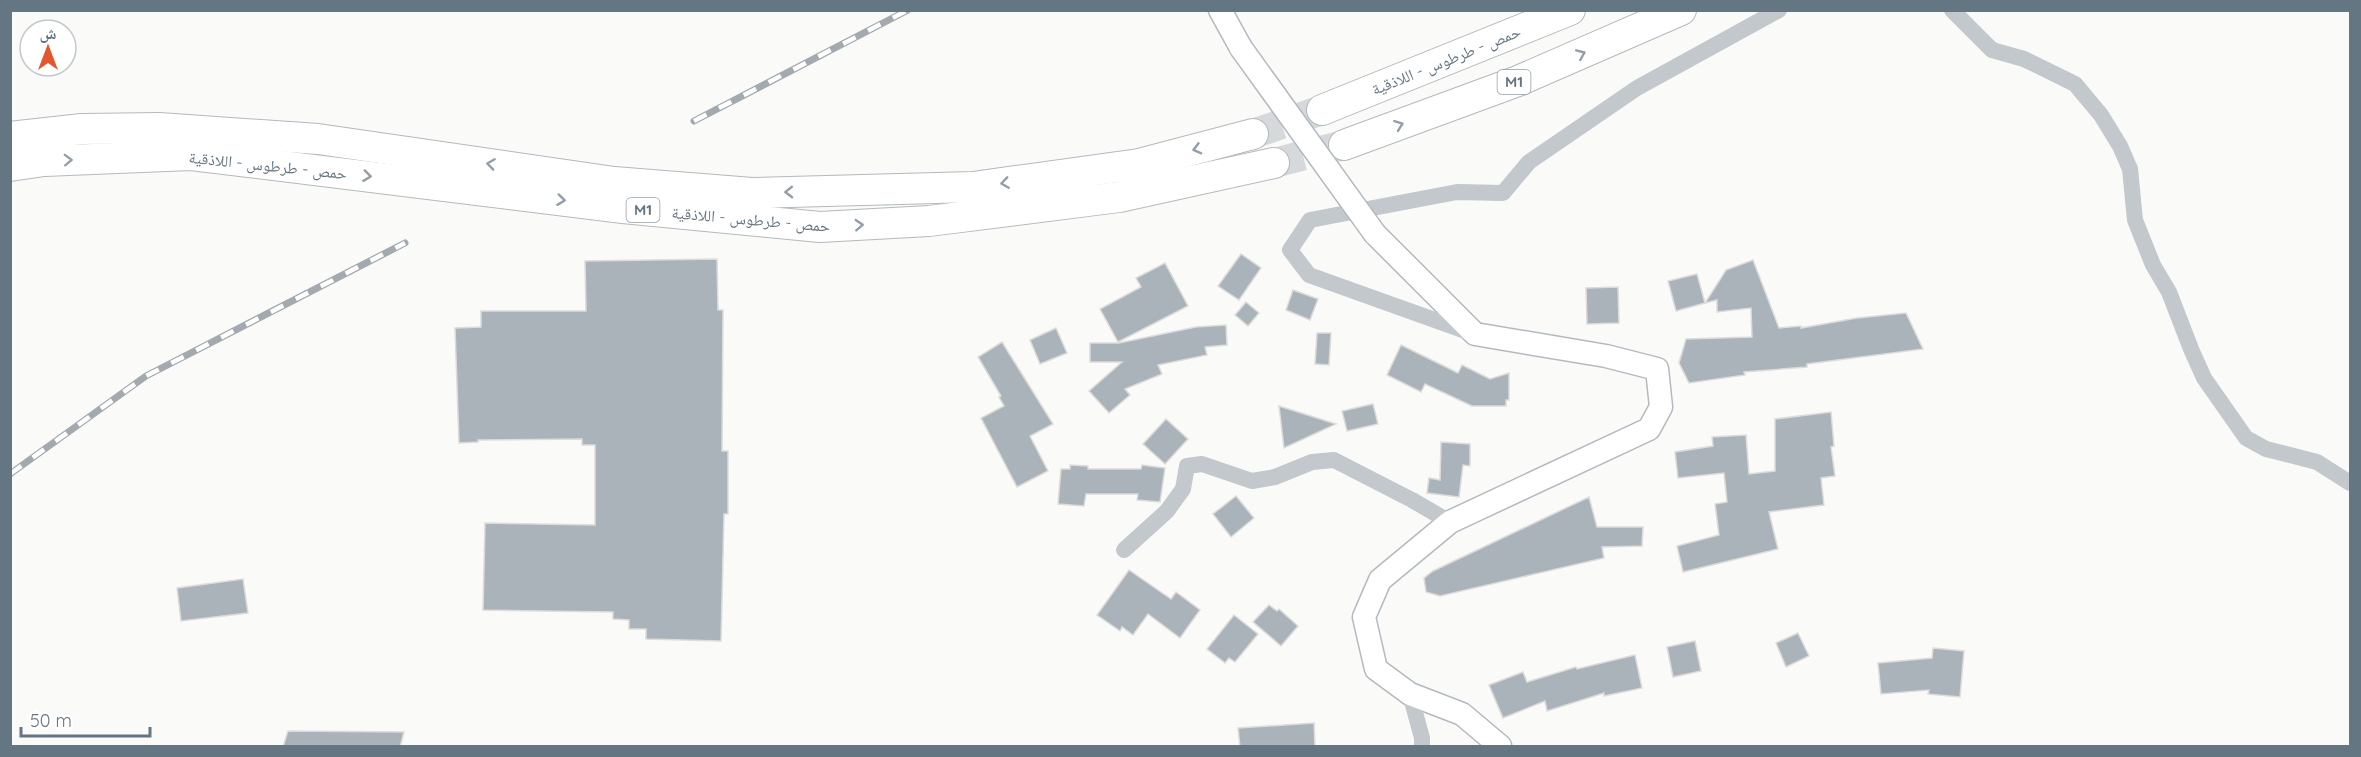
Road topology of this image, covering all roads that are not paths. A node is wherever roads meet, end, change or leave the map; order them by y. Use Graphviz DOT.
graph roads {
  1 [pos="1220,10"];
  2 [pos="1570,10"];
  3 [pos="1681,10"];
  4 [pos="1779,10"];
  5 [pos="1952,10"];
  6 [pos="1322,110"];
  7 [pos="1253,134"];
  8 [pos="10,137"];
  9 [pos="1344,145"];
  10 [pos="1274,163"];
  11 [pos="10,166"];
  12 [pos="1475,334"];
  13 [pos="2350,483"];
  14 [pos="1450,522"];
  15 [pos="1124,550"];
  16 [pos="1410,694"];
  17 [pos="1422,747"];
  18 [pos="1500,747"];
  1 -- 12 [label="main road, bridge"];
  2 -- 6 [label="highway, حمص - طرطوس - اللاذقية"];
  9 -- 3 [label="highway, M1, one-way"];
  4 -- 12 [label="street"];
  5 -- 13 [label="street"];
  7 -- 8 [label="highway, حمص - طرطوس - اللاذقية / M1, one-way"];
  11 -- 10 [label="highway, حمص - طرطوس - اللاذقية / M1, one-way"];
  12 -- 14 [label="main road"];
  14 -- 15 [label="street"];
  14 -- 16 [label="main road"];
  16 -- 17 [label="street"];
  16 -- 18 [label="main road"];
}
